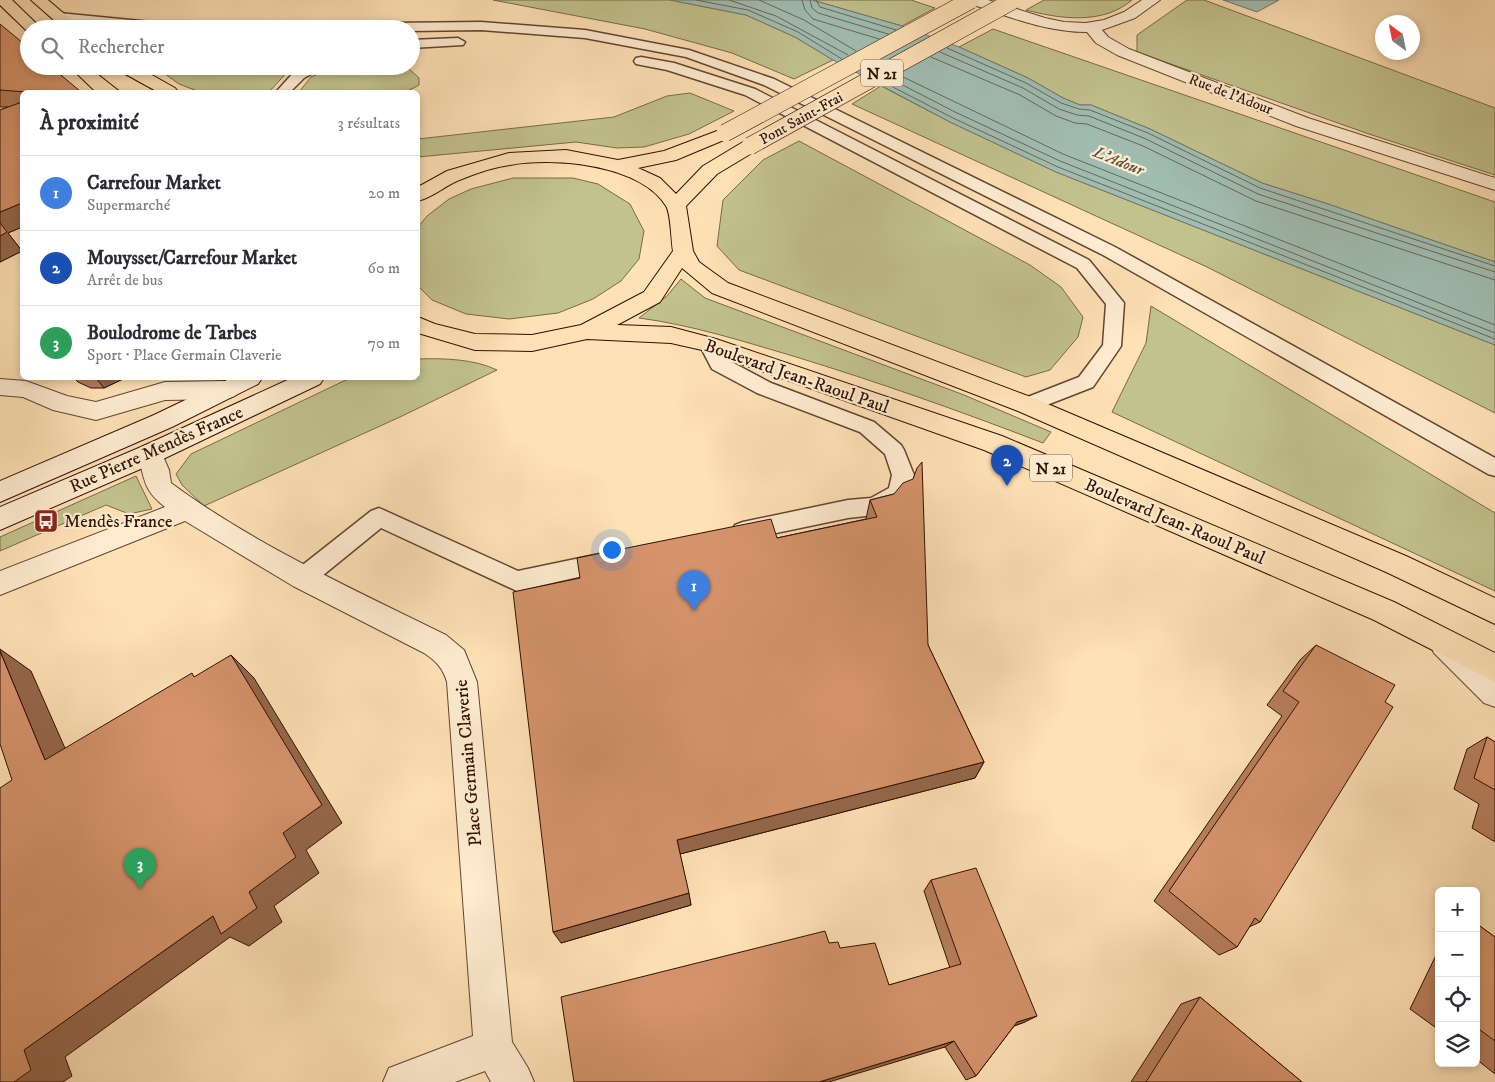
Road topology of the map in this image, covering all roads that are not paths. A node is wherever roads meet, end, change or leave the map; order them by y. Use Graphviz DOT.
graph roads {
  1 [pos="3,0"];
  2 [pos="39,0"];
  3 [pos="972,0"];
  4 [pos="1014,0"];
  5 [pos="1152,0"];
  6 [pos="59,17"];
  7 [pos="24,20"];
  8 [pos="63,20"];
  9 [pos="90,20"];
  10 [pos="420,28"];
  11 [pos="1092,28"];
  12 [pos="420,44"];
  13 [pos="587,50"];
  14 [pos="623,57"];
  15 [pos="87,75"];
  16 [pos="140,75"];
  17 [pos="299,75"];
  18 [pos="105,90"];
  19 [pos="166,90"];
  20 [pos="285,90"];
  21 [pos="618,166"];
  22 [pos="427,172"];
  23 [pos="454,175"];
  24 [pos="1495,184"];
  25 [pos="420,194"];
  26 [pos="676,205"];
  27 [pos="1109,251"];
  28 [pos="683,252"];
  29 [pos="1083,264"];
  30 [pos="421,328"];
  31 [pos="587,331"];
  32 [pos="708,344"];
  33 [pos="246,380"];
  34 [pos="308,380"];
  35 [pos="0,387"];
  36 [pos="226,390"];
  37 [pos="1027,405"];
  38 [pos="150,454"];
  39 [pos="1495,468"];
  40 [pos="0,492"];
  41 [pos="187,509"];
  42 [pos="0,519"];
  43 [pos="722,536"];
  44 [pos="624,557"];
  45 [pos="303,578"];
  46 [pos="0,583"];
  47 [pos="1495,612"];
  48 [pos="1444,643"];
  49 [pos="1495,668"];
  50 [pos="1495,693"];
  51 [pos="493,1048"];
  52 [pos="403,1082"];
  53 [pos="514,1082"];
  1 -- 7 [label="main road"];
  2 -- 6 [label="main road"];
  3 -- 11 [label="street"];
  3 -- 21 [label="main road, Pont Saint-Frai / N 21, bridge"];
  4 -- 26 [label="main road, Pont Saint-Frai / N 21, bridge"];
  5 -- 11 [label="street"];
  6 -- 8 [label="main road"];
  6 -- 9 [label="lane"];
  10 -- 27 [label="lane"];
  11 -- 24 [label="street, Rue de l'Adour"];
  12 -- 13 [label="lane"];
  14 -- 29 [label="lane"];
  15 -- 18 [label="main road"];
  16 -- 19 [label="main road"];
  17 -- 20 [label="lane"];
  21 -- 23 [label="main road"];
  21 -- 26 [label="main road"];
  22 -- 23 [label="main road"];
  23 -- 25 [label="main road"];
  26 -- 28 [label="main road"];
  27 -- 29 [label="lane"];
  27 -- 39 [label="lane"];
  28 -- 31 [label="main road"];
  28 -- 37 [label="main road"];
  29 -- 37 [label="lane"];
  30 -- 31 [label="main road"];
  31 -- 32 [label="main road, Boulevard Jean-Raoul Paul / N 21"];
  32 -- 43 [label="lane"];
  32 -- 48 [label="main road, Boulevard Jean-Raoul Paul / N 21"];
  33 -- 36 [label="street, Rue Pierre Mendès France"];
  34 -- 38 [label="street, Rue Pierre Mendès France"];
  35 -- 36 [label="street"];
  36 -- 40 [label="street, Rue Pierre Mendès France"];
  37 -- 47 [label="main road"];
  38 -- 41 [label="street, Place Germain Claverie"];
  38 -- 42 [label="street, Rue Pierre Mendès France"];
  41 -- 45 [label="street, Place Germain Claverie"];
  41 -- 46 [label="street"];
  44 -- 45 [label="lane"];
  45 -- 51 [label="street, Place Germain Claverie"];
  48 -- 49 [label="main road, Boulevard Jean-Raoul Paul / N 21"];
  48 -- 50 [label="street"];
  51 -- 52 [label="street"];
  51 -- 53 [label="street"];
}
